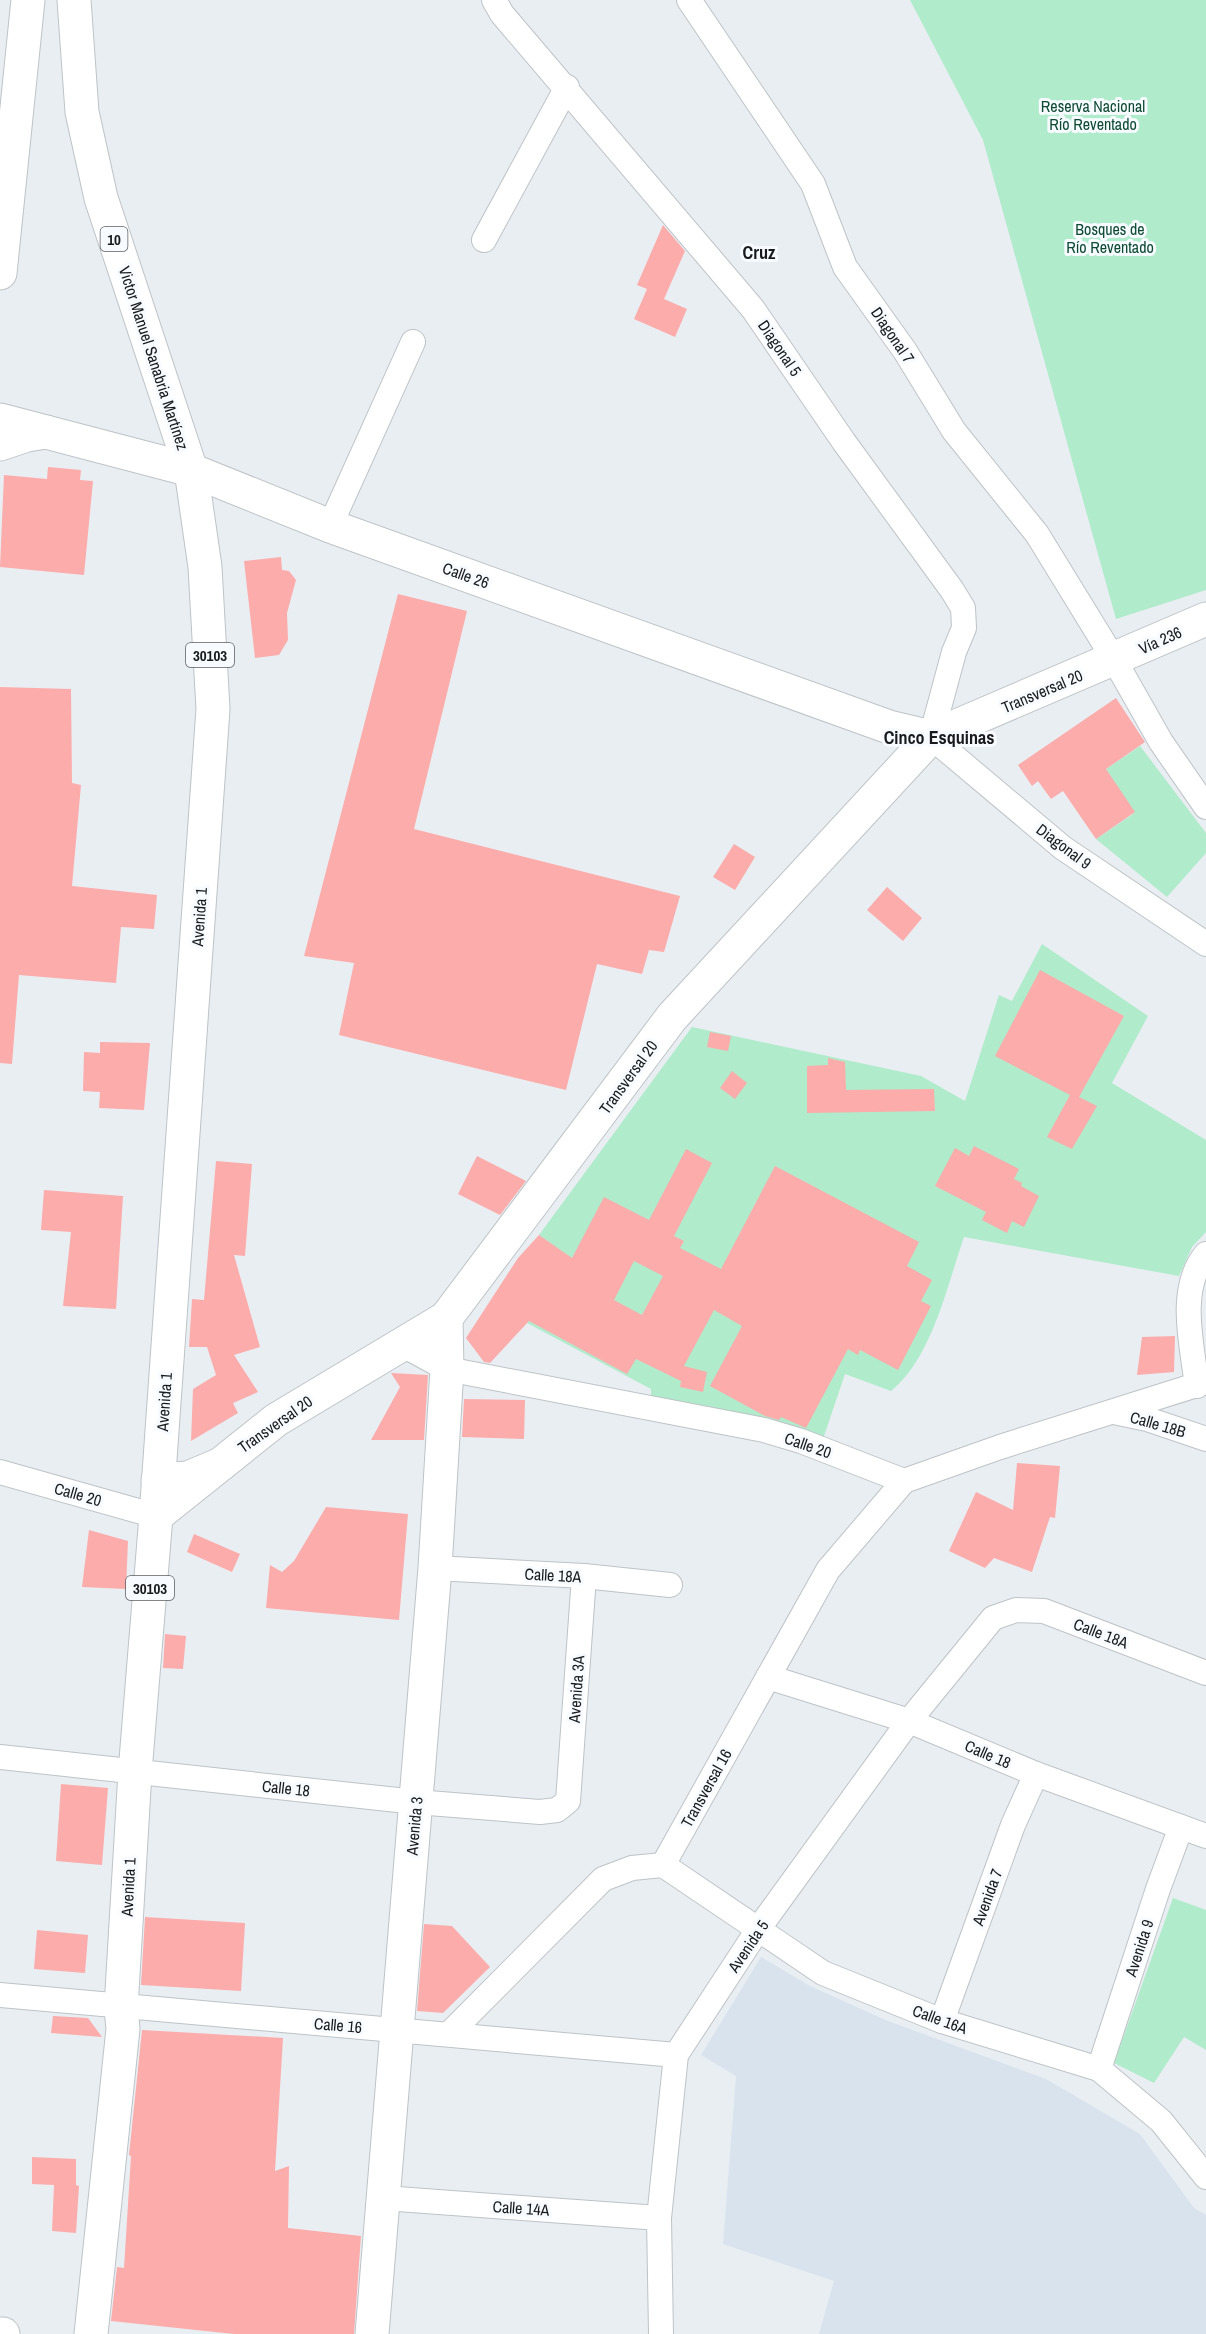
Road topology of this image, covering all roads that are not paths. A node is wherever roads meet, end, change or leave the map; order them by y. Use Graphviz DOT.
graph roads {
  1 [pos="28,0"];
  2 [pos="74,0"];
  3 [pos="494,0"];
  4 [pos="689,0"];
  5 [pos="567,87"];
  6 [pos="483,240"];
  7 [pos="0,273"];
  8 [pos="413,342"];
  9 [pos="0,420"];
  10 [pos="46,432"];
  11 [pos="0,444"];
  12 [pos="191,470"];
  13 [pos="330,526"];
  14 [pos="1206,619"];
  15 [pos="1115,661"];
  16 [pos="931,737"];
  17 [pos="1206,807"];
  18 [pos="1206,944"];
  19 [pos="1206,1254"];
  20 [pos="446,1318"];
  21 [pos="402,1344"];
  22 [pos="447,1369"];
  23 [pos="1202,1384"];
  24 [pos="1110,1411"];
  25 [pos="1206,1440"];
  26 [pos="221,1464"];
  27 [pos="0,1472"];
  28 [pos="158,1480"];
  29 [pos="904,1481"];
  30 [pos="156,1516"];
  31 [pos="435,1568"];
  32 [pos="584,1576"];
  33 [pos="670,1585"];
  34 [pos="993,1618"];
  35 [pos="1206,1673"];
  36 [pos="768,1677"];
  37 [pos="909,1721"];
  38 [pos="0,1757"];
  39 [pos="135,1772"];
  40 [pos="1036,1774"];
  41 [pos="568,1801"];
  42 [pos="416,1802"];
  43 [pos="1181,1827"];
  44 [pos="1206,1836"];
  45 [pos="663,1865"];
  46 [pos="759,1928"];
  47 [pos="0,1995"];
  48 [pos="121,2008"];
  49 [pos="942,2021"];
  50 [pos="398,2030"];
  51 [pos="450,2033"];
  52 [pos="676,2055"];
  53 [pos="1099,2069"];
  54 [pos="1206,2177"];
  55 [pos="384,2198"];
  56 [pos="659,2218"];
  57 [pos="92,2334"];
  58 [pos="372,2334"];
  59 [pos="661,2334"];
  1 -- 7 [label="main road"];
  2 -- 12 [label="main road, Victor Manuel Sanabria Martínez / 10"];
  3 -- 5 [label="street, Diagonal 5"];
  4 -- 15 [label="street, Diagonal 7"];
  5 -- 6 [label="street"];
  5 -- 16 [label="street, Diagonal 5"];
  8 -- 13 [label="street"];
  9 -- 10 [label="main road, Calle 26"];
  10 -- 11 [label="main road"];
  10 -- 12 [label="main road, Calle 26"];
  12 -- 13 [label="main road, Calle 26"];
  12 -- 28 [label="main road, Avenida 1 / 30103"];
  13 -- 16 [label="main road, Calle 26"];
  14 -- 15 [label="main road, Vía 236"];
  15 -- 16 [label="main road, Transversal 20"];
  15 -- 17 [label="street, Diagonal 7"];
  16 -- 18 [label="street, Diagonal 9"];
  16 -- 20 [label="main road, Transversal 20"];
  19 -- 23 [label="street"];
  20 -- 21 [label="main road, Transversal 20"];
  20 -- 22 [label="main road, Avenida 3"];
  21 -- 22 [label="street, Calle 20"];
  21 -- 26 [label="main road, Transversal 20"];
  22 -- 29 [label="street, Calle 20"];
  22 -- 31 [label="main road, Avenida 3"];
  23 -- 24 [label="street"];
  24 -- 25 [label="street, Calle 18B"];
  24 -- 29 [label="street"];
  26 -- 28 [label="main road"];
  26 -- 30 [label="main road, Transversal 20"];
  27 -- 30 [label="street, Calle 20"];
  28 -- 30 [label="main road, Avenida 1 / 30103"];
  29 -- 36 [label="street, Transversal 16"];
  30 -- 39 [label="main road, Avenida 1 / 30103"];
  31 -- 32 [label="street, Calle 18A"];
  31 -- 42 [label="main road, Avenida 3"];
  32 -- 33 [label="street, Calle 18A"];
  32 -- 41 [label="street, Avenida 3A"];
  34 -- 35 [label="street, Calle 18A"];
  34 -- 37 [label="street, Avenida 5"];
  36 -- 37 [label="street, Calle 18"];
  36 -- 45 [label="street, Transversal 16"];
  37 -- 40 [label="street, Calle 18"];
  37 -- 46 [label="street, Avenida 5"];
  38 -- 39 [label="street, Calle 18"];
  39 -- 42 [label="street, Calle 18"];
  39 -- 48 [label="main road, Avenida 1 / 30103"];
  40 -- 43 [label="street, Calle 18"];
  40 -- 49 [label="street, Avenida 7"];
  41 -- 42 [label="street, Calle 18"];
  42 -- 50 [label="main road, Avenida 3"];
  43 -- 44 [label="street, Calle 18"];
  43 -- 53 [label="street, Avenida 9"];
  45 -- 46 [label="street, Calle 16A"];
  45 -- 51 [label="street"];
  46 -- 49 [label="street, Calle 16A"];
  46 -- 52 [label="street, Avenida 5"];
  47 -- 48 [label="street, Calle 16"];
  48 -- 50 [label="street, Calle 16"];
  48 -- 57 [label="main road, Avenida 1 / 30103"];
  49 -- 53 [label="street, Calle 16A"];
  50 -- 51 [label="street, Calle 16"];
  50 -- 55 [label="main road, Avenida 3"];
  51 -- 52 [label="street, Calle 16"];
  52 -- 56 [label="street, Avenida 5"];
  53 -- 54 [label="street, Calle 16A"];
  55 -- 56 [label="street, Calle 14A"];
  55 -- 58 [label="main road, Avenida 3"];
  56 -- 59 [label="street, Avenida 5"];
}
